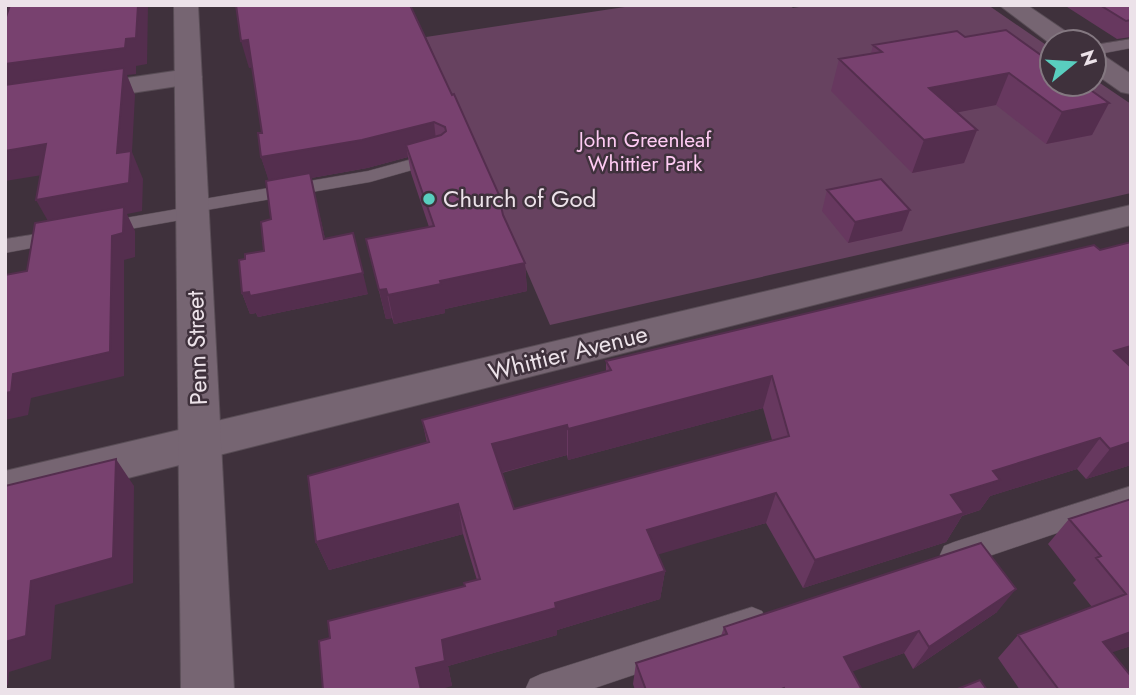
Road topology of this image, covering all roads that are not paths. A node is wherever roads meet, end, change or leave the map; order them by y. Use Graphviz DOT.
graph roads {
  1 [pos="186,5"];
  2 [pos="1011,5"];
  3 [pos="1045,28"];
  4 [pos="1131,43"];
  5 [pos="1108,47"];
  6 [pos="1108,70"];
  7 [pos="188,77"];
  8 [pos="1131,86"];
  9 [pos="5,104"];
  10 [pos="438,157"];
  11 [pos="192,209"];
  12 [pos="1131,215"];
  13 [pos="5,246"];
  14 [pos="200,444"];
  15 [pos="5,490"];
  16 [pos="1131,497"];
  17 [pos="934,561"];
  18 [pos="777,612"];
  19 [pos="208,690"];
  20 [pos="541,690"];
  1 -- 7 [label="street, Penn Street"];
  2 -- 3 [label="street"];
  4 -- 5 [label="lane"];
  6 -- 8 [label="street"];
  7 -- 9 [label="street"];
  7 -- 11 [label="street, Penn Street"];
  10 -- 11 [label="lane"];
  11 -- 13 [label="lane"];
  11 -- 14 [label="street, Penn Street"];
  12 -- 14 [label="street, Whittier Avenue"];
  14 -- 15 [label="street, Whittier Avenue"];
  14 -- 19 [label="street, Penn Street"];
  16 -- 17 [label="lane"];
  18 -- 20 [label="lane"];
}
